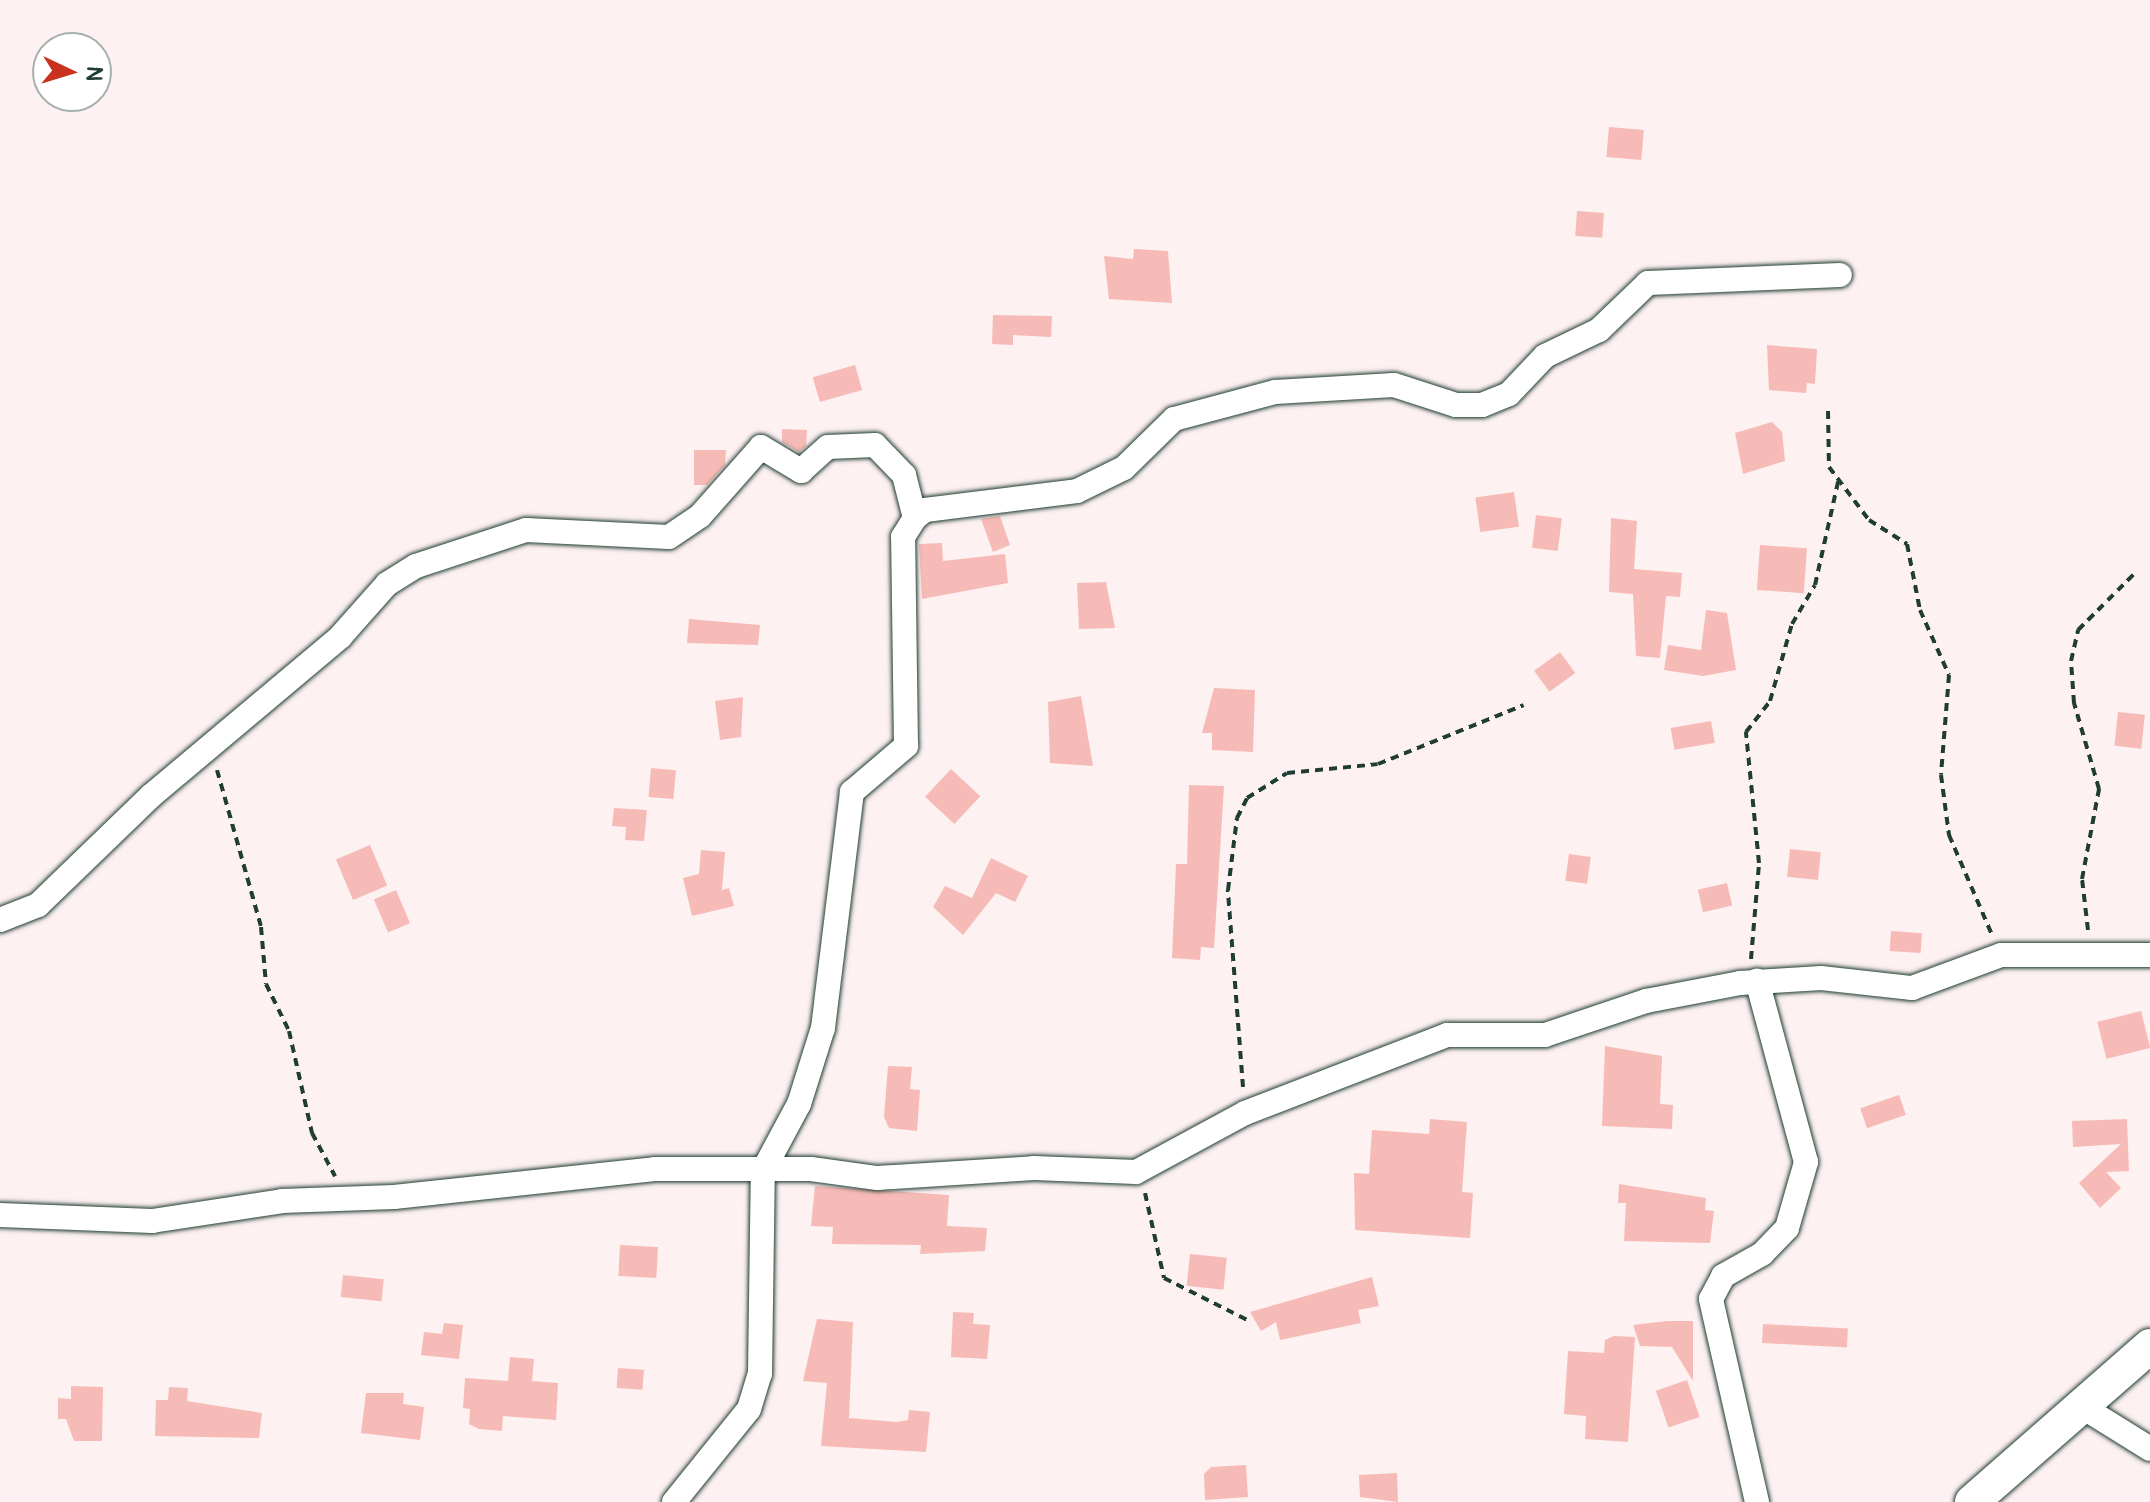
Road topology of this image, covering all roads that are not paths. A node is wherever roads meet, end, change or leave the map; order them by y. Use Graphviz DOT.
graph roads {
  1 [pos="1840,275"];
  2 [pos="915,518"];
  3 [pos="0,920"];
  4 [pos="2150,955"];
  5 [pos="1748,982"];
  6 [pos="763,1171"];
  7 [pos="0,1215"];
  8 [pos="2150,1346"];
  9 [pos="2081,1406"];
  10 [pos="2150,1449"];
  11 [pos="674,1502"];
  12 [pos="1757,1502"];
  13 [pos="1972,1502"];
  1 -- 2 [label="street"];
  2 -- 3 [label="street"];
  2 -- 6 [label="street"];
  4 -- 5 [label="street"];
  5 -- 6 [label="street"];
  5 -- 12 [label="street"];
  6 -- 7 [label="street"];
  6 -- 11 [label="street"];
  8 -- 9 [label="main road"];
  9 -- 10 [label="street"];
  9 -- 13 [label="main road"];
}
